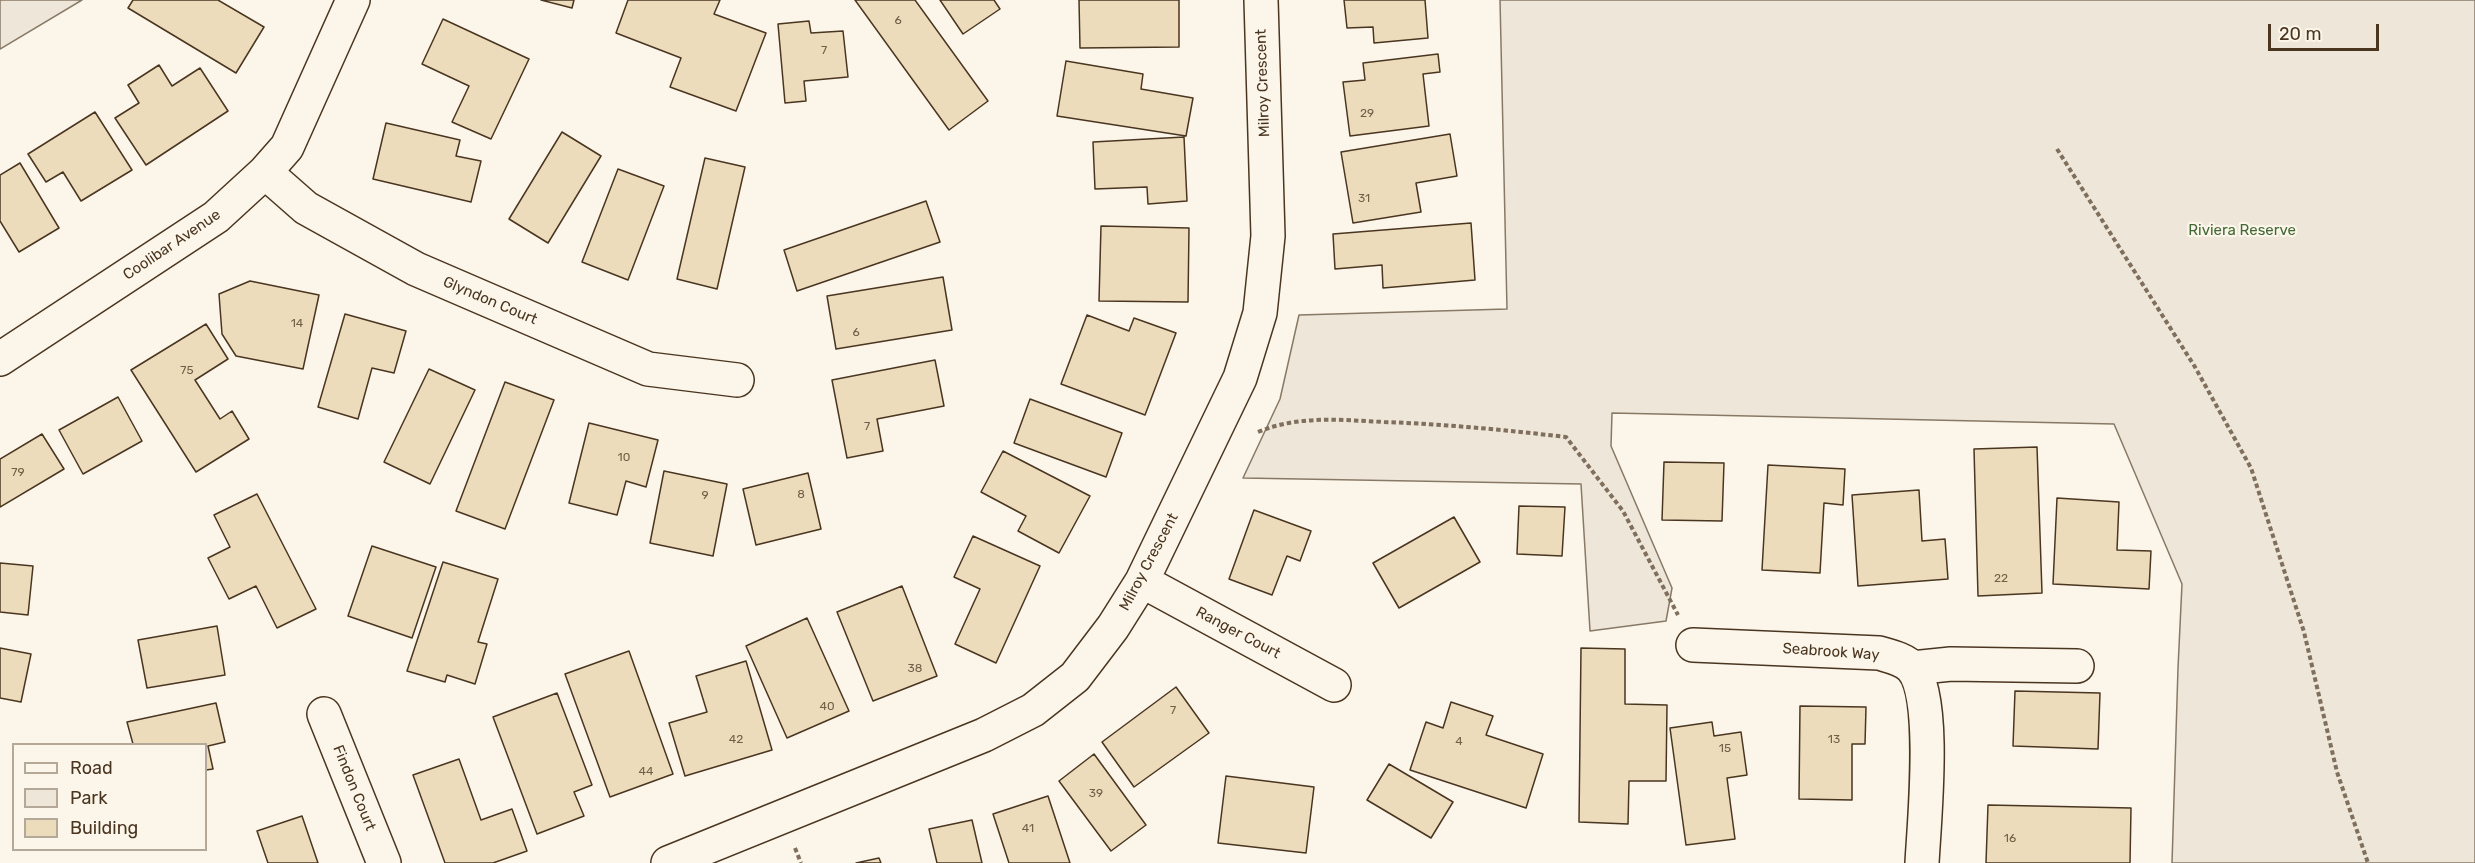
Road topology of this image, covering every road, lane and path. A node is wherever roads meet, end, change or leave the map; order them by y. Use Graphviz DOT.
graph roads {
  1 [pos="353,0"];
  2 [pos="1261,0"];
  3 [pos="2056,148"];
  4 [pos="265,172"];
  5 [pos="0,358"];
  6 [pos="737,380"];
  7 [pos="1258,432"];
  8 [pos="1142,581"];
  9 [pos="1693,645"];
  10 [pos="2077,666"];
  11 [pos="1912,668"];
  12 [pos="1334,685"];
  13 [pos="324,714"];
  14 [pos="384,863"];
  15 [pos="668,863"];
  16 [pos="1922,863"];
  17 [pos="2368,863"];
  1 -- 4 [label="street, Coolibar Avenue"];
  2 -- 8 [label="street, Milroy Crescent"];
  3 -- 17 [label="path"];
  4 -- 5 [label="street, Coolibar Avenue"];
  4 -- 6 [label="street, Glyndon Court"];
  7 -- 9 [label="path"];
  8 -- 12 [label="street, Ranger Court"];
  8 -- 15 [label="street, Milroy Crescent"];
  9 -- 11 [label="street, Seabrook Way"];
  10 -- 11 [label="street"];
  11 -- 16 [label="street"];
  13 -- 14 [label="street, Findon Court"];
}
